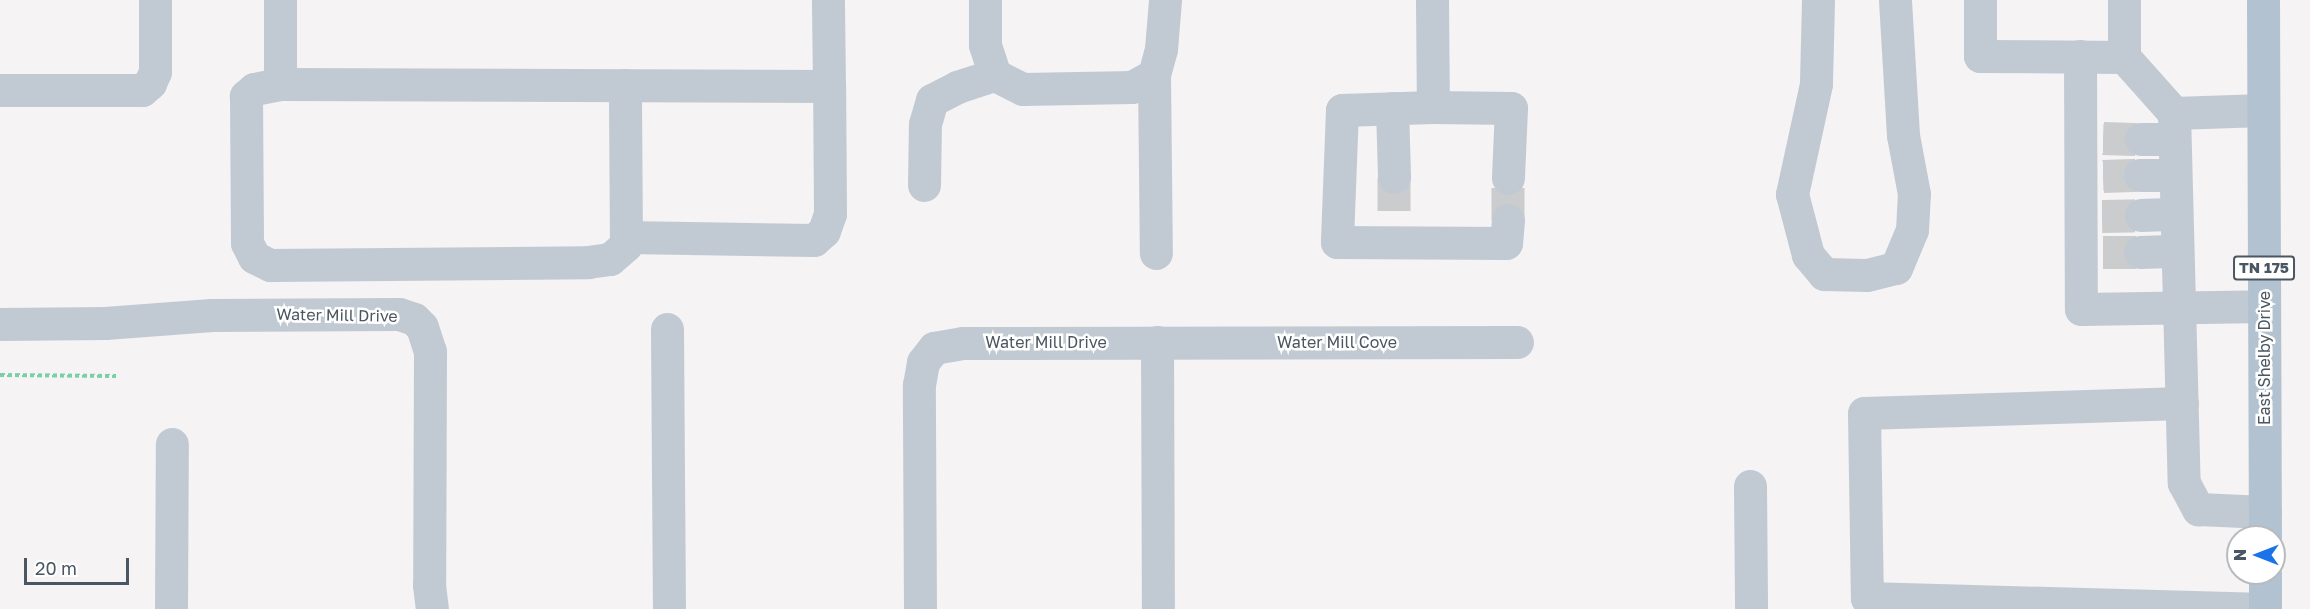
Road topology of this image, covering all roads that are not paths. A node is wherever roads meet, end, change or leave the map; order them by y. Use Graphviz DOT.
graph roads {
  1 [pos="155,0"];
  2 [pos="280,0"];
  3 [pos="828,0"];
  4 [pos="985,0"];
  5 [pos="1165,0"];
  6 [pos="1432,0"];
  7 [pos="1818,0"];
  8 [pos="1895,0"];
  9 [pos="1980,0"];
  10 [pos="2124,0"];
  11 [pos="2263,0"];
  12 [pos="2080,56"];
  13 [pos="2124,57"];
  14 [pos="995,75"];
  15 [pos="1154,75"];
  16 [pos="280,84"];
  17 [pos="625,85"];
  18 [pos="829,86"];
  19 [pos="0,90"];
  20 [pos="1433,107"];
  21 [pos="1392,108"];
  22 [pos="2264,110"];
  23 [pos="2174,126"];
  24 [pos="2141,139"];
  25 [pos="2140,175"];
  26 [pos="2175,175"];
  27 [pos="1394,177"];
  28 [pos="1508,178"];
  29 [pos="924,185"];
  30 [pos="2176,214"];
  31 [pos="2141,215"];
  32 [pos="1508,220"];
  33 [pos="626,237"];
  34 [pos="2177,251"];
  35 [pos="2140,252"];
  36 [pos="1156,253"];
  37 [pos="2264,306"];
  38 [pos="2178,307"];
  39 [pos="0,324"];
  40 [pos="667,328"];
  41 [pos="1157,342"];
  42 [pos="1516,342"];
  43 [pos="2182,403"];
  44 [pos="172,444"];
  45 [pos="1750,486"];
  46 [pos="2265,524"];
  47 [pos="2265,585"];
  48 [pos="1981,605"];
  49 [pos="171,609"];
  50 [pos="432,609"];
  51 [pos="669,609"];
  52 [pos="920,609"];
  53 [pos="1158,609"];
  54 [pos="1751,609"];
  55 [pos="2265,609"];
  1 -- 19 [label="street"];
  2 -- 16 [label="street"];
  3 -- 18 [label="street"];
  4 -- 14 [label="street"];
  5 -- 15 [label="street"];
  6 -- 20 [label="street"];
  7 -- 8 [label="street"];
  9 -- 12 [label="street"];
  10 -- 13 [label="street"];
  11 -- 22 [label="main road, East Shelby Drive / TN 175"];
  12 -- 13 [label="street"];
  12 -- 38 [label="street"];
  13 -- 23 [label="street"];
  14 -- 15 [label="street"];
  14 -- 29 [label="street"];
  15 -- 36 [label="street"];
  16 -- 17 [label="street"];
  16 -- 33 [label="street"];
  17 -- 18 [label="street"];
  17 -- 33 [label="street"];
  18 -- 33 [label="street"];
  20 -- 21 [label="street"];
  20 -- 28 [label="street"];
  21 -- 27 [label="street"];
  21 -- 32 [label="street"];
  22 -- 23 [label="street"];
  22 -- 37 [label="main road, East Shelby Drive / TN 175"];
  23 -- 24 [label="street"];
  23 -- 26 [label="street"];
  25 -- 26 [label="street"];
  26 -- 30 [label="street"];
  30 -- 31 [label="street"];
  30 -- 34 [label="street"];
  34 -- 35 [label="street"];
  34 -- 38 [label="street"];
  37 -- 38 [label="street"];
  37 -- 46 [label="main road, East Shelby Drive / TN 175"];
  38 -- 43 [label="street"];
  39 -- 50 [label="street, Water Mill Drive"];
  40 -- 51 [label="street"];
  41 -- 42 [label="street, Water Mill Cove"];
  41 -- 52 [label="street, Water Mill Drive"];
  41 -- 53 [label="street"];
  43 -- 46 [label="street"];
  43 -- 48 [label="street"];
  44 -- 49 [label="street"];
  45 -- 54 [label="street"];
  47 -- 55 [label="main road"];
  48 -- 55 [label="street"];
}
